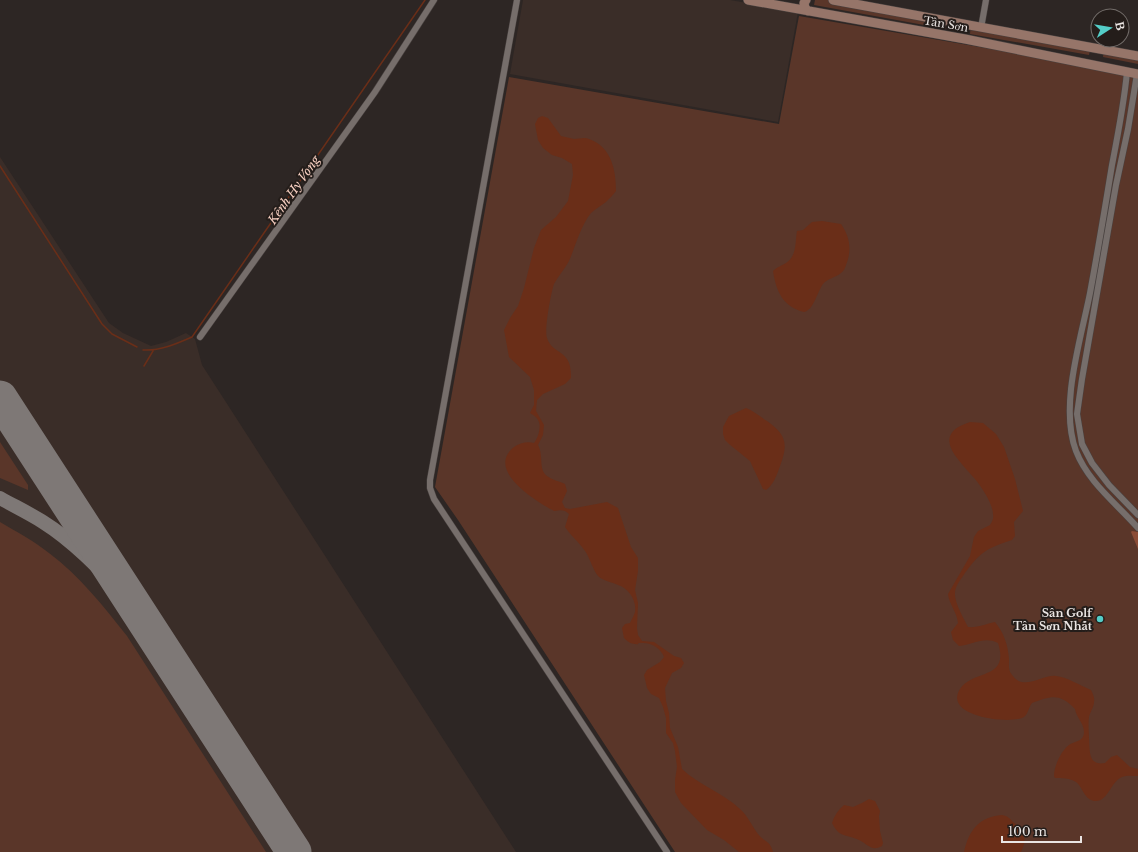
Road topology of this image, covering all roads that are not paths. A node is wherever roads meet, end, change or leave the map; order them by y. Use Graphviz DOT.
graph roads {
  1 [pos="434,0"];
  2 [pos="517,0"];
  3 [pos="748,0"];
  4 [pos="795,0"];
  5 [pos="806,0"];
  6 [pos="833,0"];
  7 [pos="986,0"];
  8 [pos="788,7"];
  9 [pos="808,11"];
  10 [pos="947,20"];
  11 [pos="966,25"];
  12 [pos="981,28"];
  13 [pos="945,36"];
  14 [pos="965,39"];
  15 [pos="1101,49"];
  16 [pos="1138,56"];
  17 [pos="1096,65"];
  18 [pos="1127,72"];
  19 [pos="1138,74"];
  20 [pos="1122,109"];
  21 [pos="1131,111"];
  22 [pos="1106,200"];
  23 [pos="1113,201"];
  24 [pos="1097,253"];
  25 [pos="1104,254"];
  26 [pos="1089,294"];
  27 [pos="1097,297"];
  28 [pos="200,337"];
  29 [pos="1073,377"];
  30 [pos="1082,379"];
  31 [pos="1079,429"];
  32 [pos="1070,430"];
  33 [pos="1124,501"];
  34 [pos="1118,507"];
  35 [pos="1138,515"];
  36 [pos="1138,528"];
  37 [pos="667,852"];
  1 -- 28 [label="street"];
  2 -- 37 [label="street"];
  3 -- 8 [label="street, Tân Sơn"];
  4 -- 8 [label="street"];
  5 -- 9 [label="street"];
  6 -- 10 [label="street, Tân Sơn"];
  7 -- 12 [label="street"];
  8 -- 9 [label="street, Tân Sơn"];
  9 -- 13 [label="street, Tân Sơn"];
  10 -- 11 [label="street, Tân Sơn"];
  10 -- 13 [label="street"];
  11 -- 12 [label="street, Tân Sơn"];
  11 -- 14 [label="street"];
  12 -- 15 [label="street, Tân Sơn"];
  13 -- 14 [label="street, Tân Sơn"];
  14 -- 17 [label="street, Tân Sơn"];
  15 -- 16 [label="street, Tân Sơn"];
  15 -- 17 [label="street"];
  17 -- 18 [label="street, Tân Sơn"];
  18 -- 19 [label="street, Tân Sơn"];
  18 -- 20 [label="street"];
  19 -- 21 [label="street"];
  20 -- 21 [label="street"];
  20 -- 22 [label="street"];
  21 -- 23 [label="street"];
  22 -- 23 [label="street"];
  22 -- 24 [label="street"];
  23 -- 25 [label="street"];
  24 -- 25 [label="street"];
  24 -- 26 [label="street"];
  25 -- 27 [label="street"];
  26 -- 27 [label="street"];
  26 -- 29 [label="street"];
  27 -- 30 [label="street"];
  29 -- 30 [label="street"];
  29 -- 32 [label="street"];
  30 -- 31 [label="street"];
  31 -- 32 [label="street"];
  31 -- 33 [label="street"];
  32 -- 34 [label="street"];
  33 -- 34 [label="street"];
  33 -- 35 [label="street"];
  34 -- 36 [label="street"];
}
